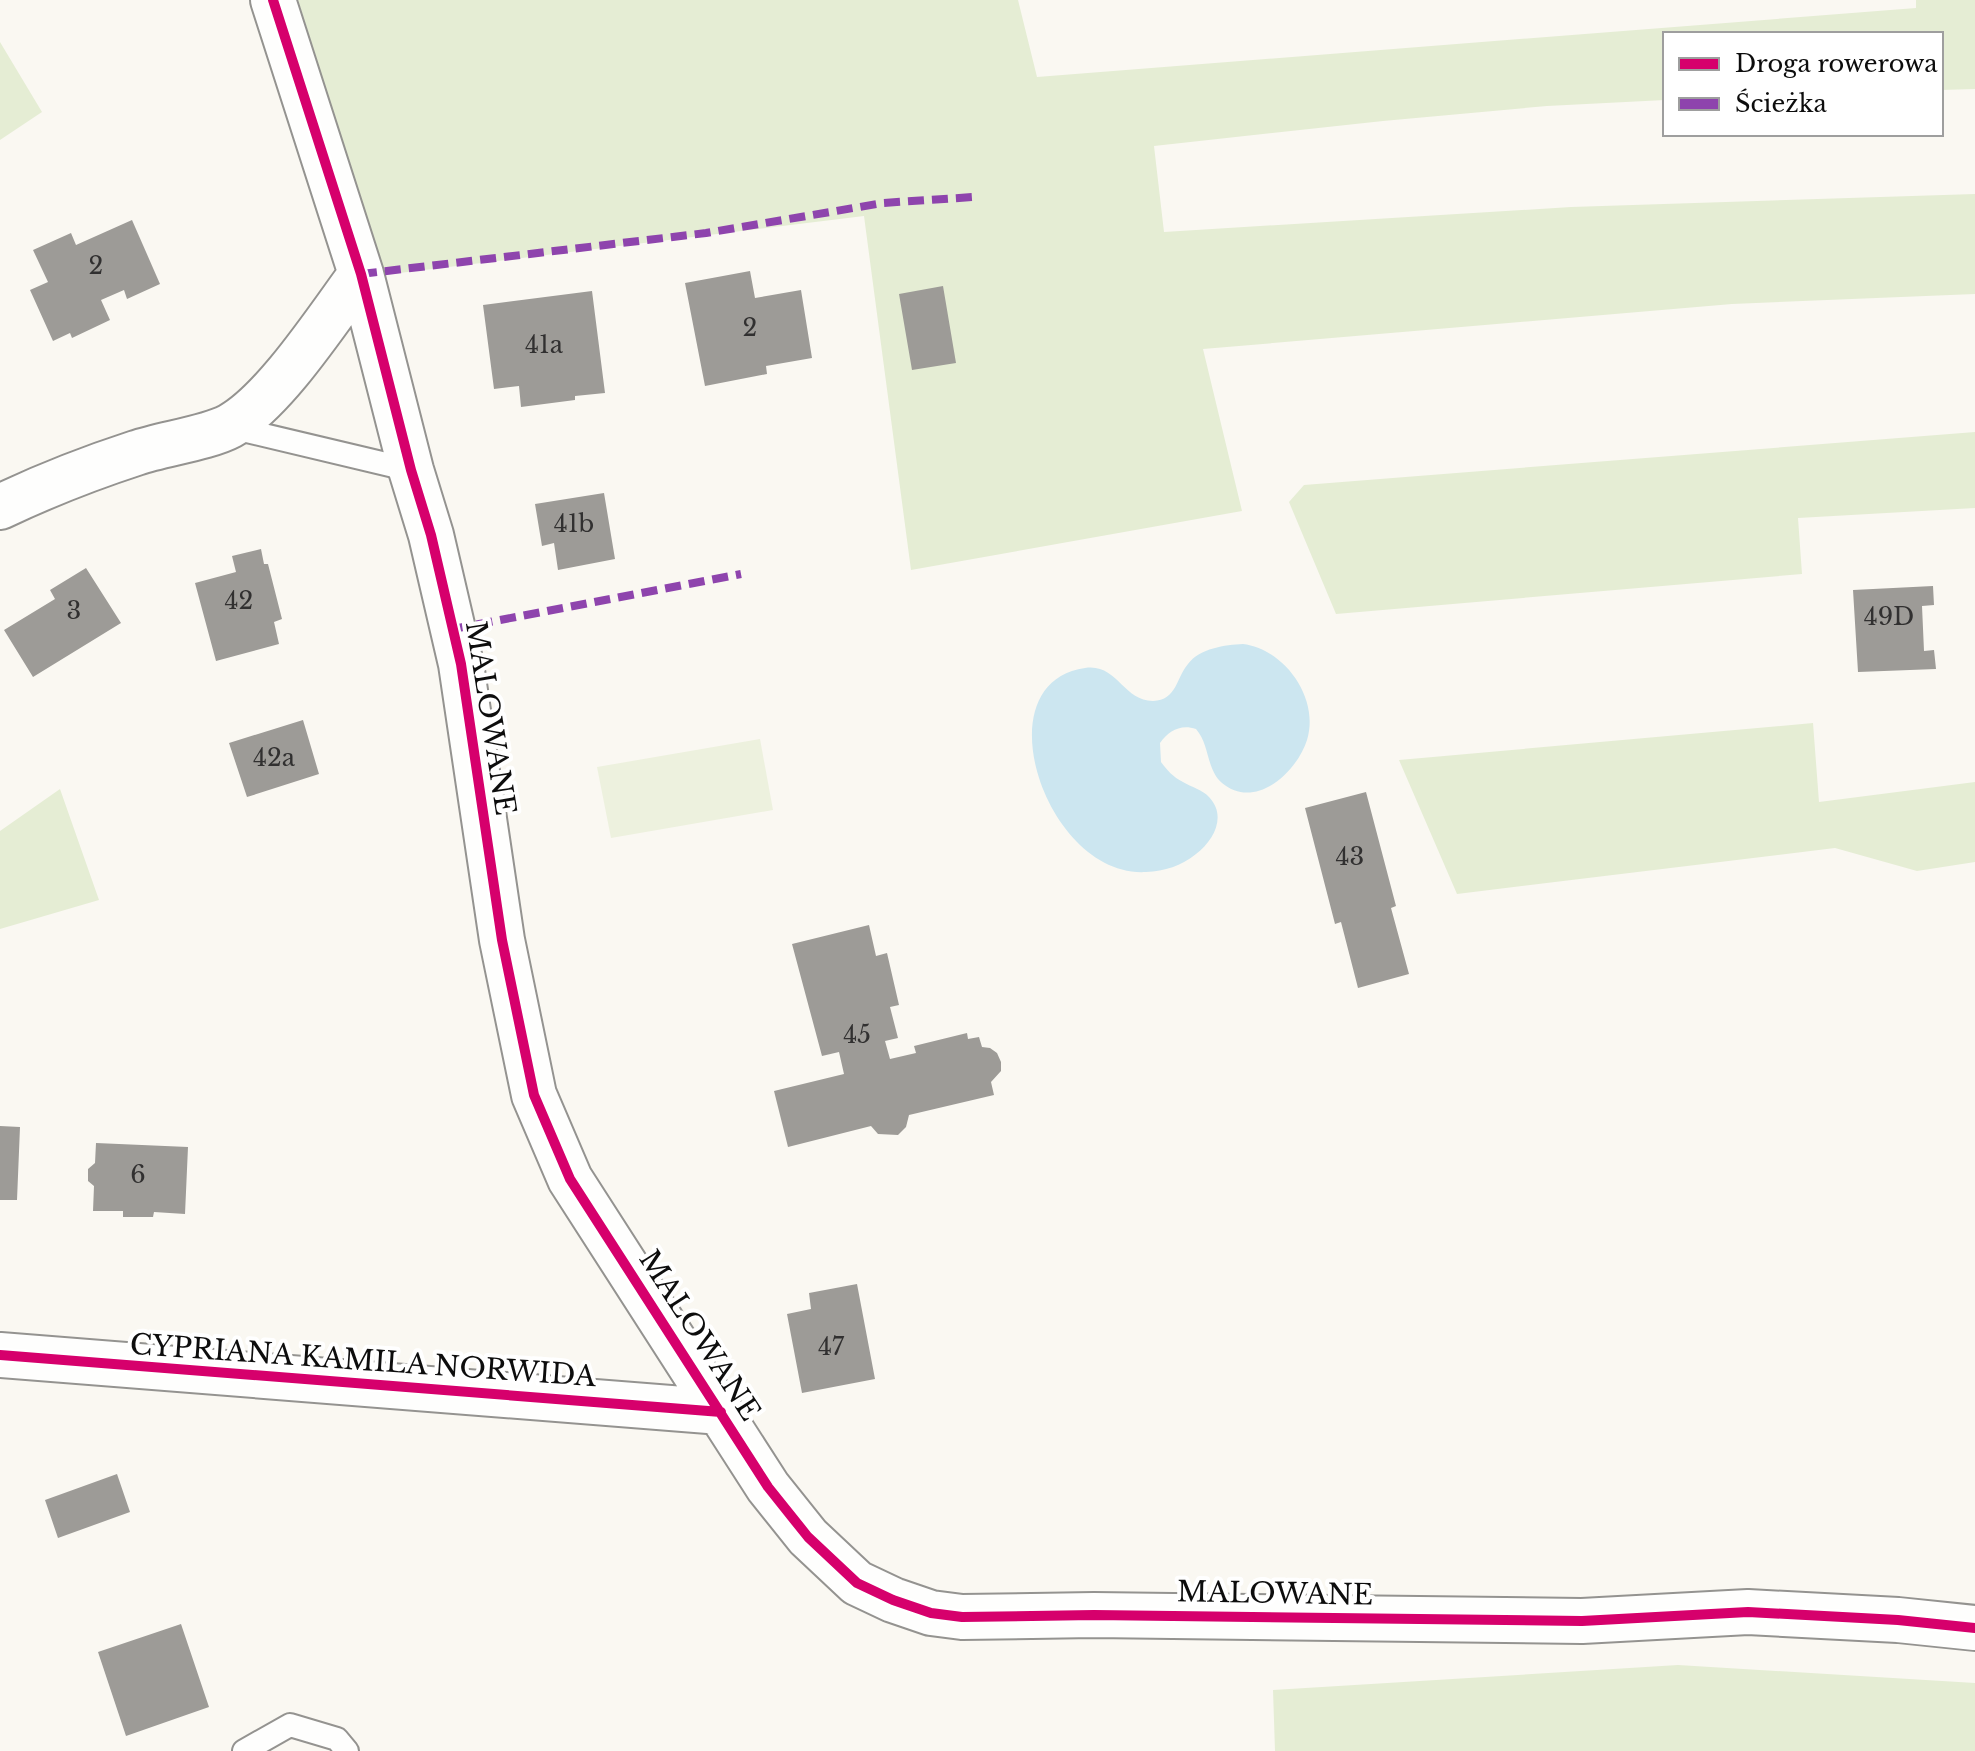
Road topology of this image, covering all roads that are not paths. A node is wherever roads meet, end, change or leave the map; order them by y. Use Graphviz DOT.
graph roads {
  1 [pos="273,0"];
  2 [pos="361,274"];
  3 [pos="228,427"];
  4 [pos="411,470"];
  5 [pos="0,507"];
  6 [pos="0,1355"];
  7 [pos="721,1412"];
  8 [pos="1975,1628"];
  9 [pos="244,1751"];
  10 [pos="347,1751"];
  1 -- 2 [label="street, MALOWANE"];
  2 -- 3 [label="street"];
  2 -- 4 [label="street, MALOWANE"];
  3 -- 4 [label="lane"];
  3 -- 5 [label="street"];
  4 -- 7 [label="street, MALOWANE"];
  6 -- 7 [label="street, CYPRIANA KAMILA NORWIDA"];
  7 -- 8 [label="street, MALOWANE"];
  9 -- 10 [label="lane"];
}
